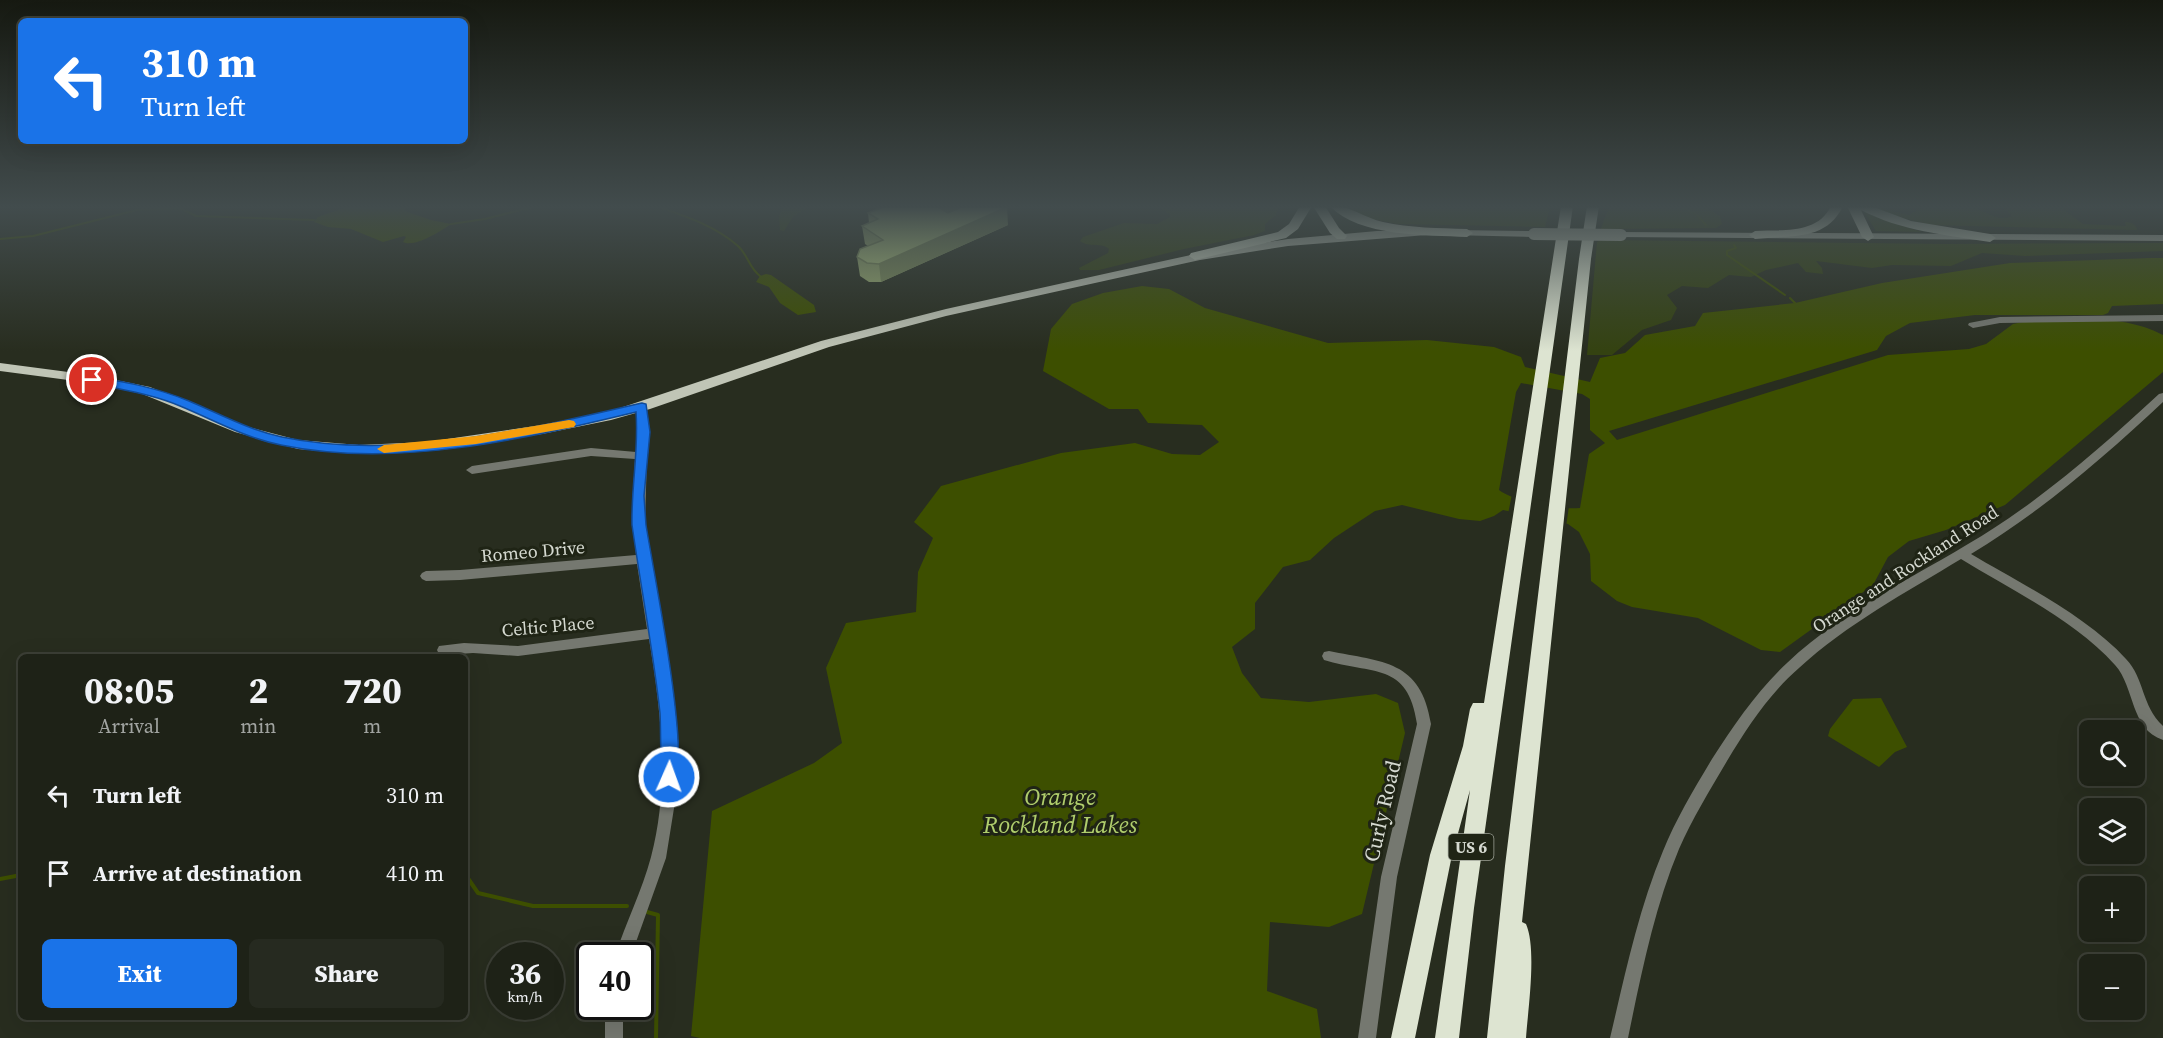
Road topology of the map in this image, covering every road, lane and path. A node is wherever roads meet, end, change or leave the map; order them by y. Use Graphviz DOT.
graph roads {
  1 [pos="1201,254"];
  2 [pos="1204,254"];
  3 [pos="1559,254"];
  4 [pos="1587,254"];
  5 [pos="1195,256"];
  6 [pos="2163,318"];
  7 [pos="1973,325"];
  8 [pos="0,367"];
  9 [pos="2163,396"];
  10 [pos="642,407"];
  11 [pos="641,456"];
  12 [pos="472,470"];
  13 [pos="1960,553"];
  14 [pos="644,558"];
  15 [pos="426,576"];
  16 [pos="655,633"];
  17 [pos="444,650"];
  18 [pos="1329,656"];
  19 [pos="1499,657"];
  20 [pos="2163,734"];
  21 [pos="1516,866"];
  22 [pos="628,942"];
  23 [pos="614,1020"];
  24 [pos="614,1038"];
  25 [pos="1367,1038"];
  26 [pos="1402,1038"];
  27 [pos="1448,1038"];
  28 [pos="1499,1038"];
  29 [pos="1514,1038"];
  30 [pos="1619,1038"];
  1 -- 5 [label="highway"];
  2 -- 5 [label="main road"];
  3 -- 19 [label="highway, US 6"];
  4 -- 21 [label="highway, US 6"];
  5 -- 10 [label="main road"];
  6 -- 7 [label="street"];
  8 -- 10 [label="main road"];
  9 -- 13 [label="street, Orange and Rockland Road"];
  10 -- 11 [label="street"];
  11 -- 12 [label="street"];
  11 -- 14 [label="street"];
  13 -- 20 [label="street"];
  13 -- 30 [label="street, Orange and Rockland Road"];
  14 -- 15 [label="street, Romeo Drive"];
  14 -- 16 [label="street"];
  16 -- 17 [label="street, Celtic Place"];
  16 -- 22 [label="street"];
  18 -- 25 [label="street, Curly Road"];
  19 -- 26 [label="highway"];
  19 -- 27 [label="highway, US 6"];
  21 -- 28 [label="highway, US 6"];
  21 -- 29 [label="highway"];
  23 -- 24 [label="street"];
}
